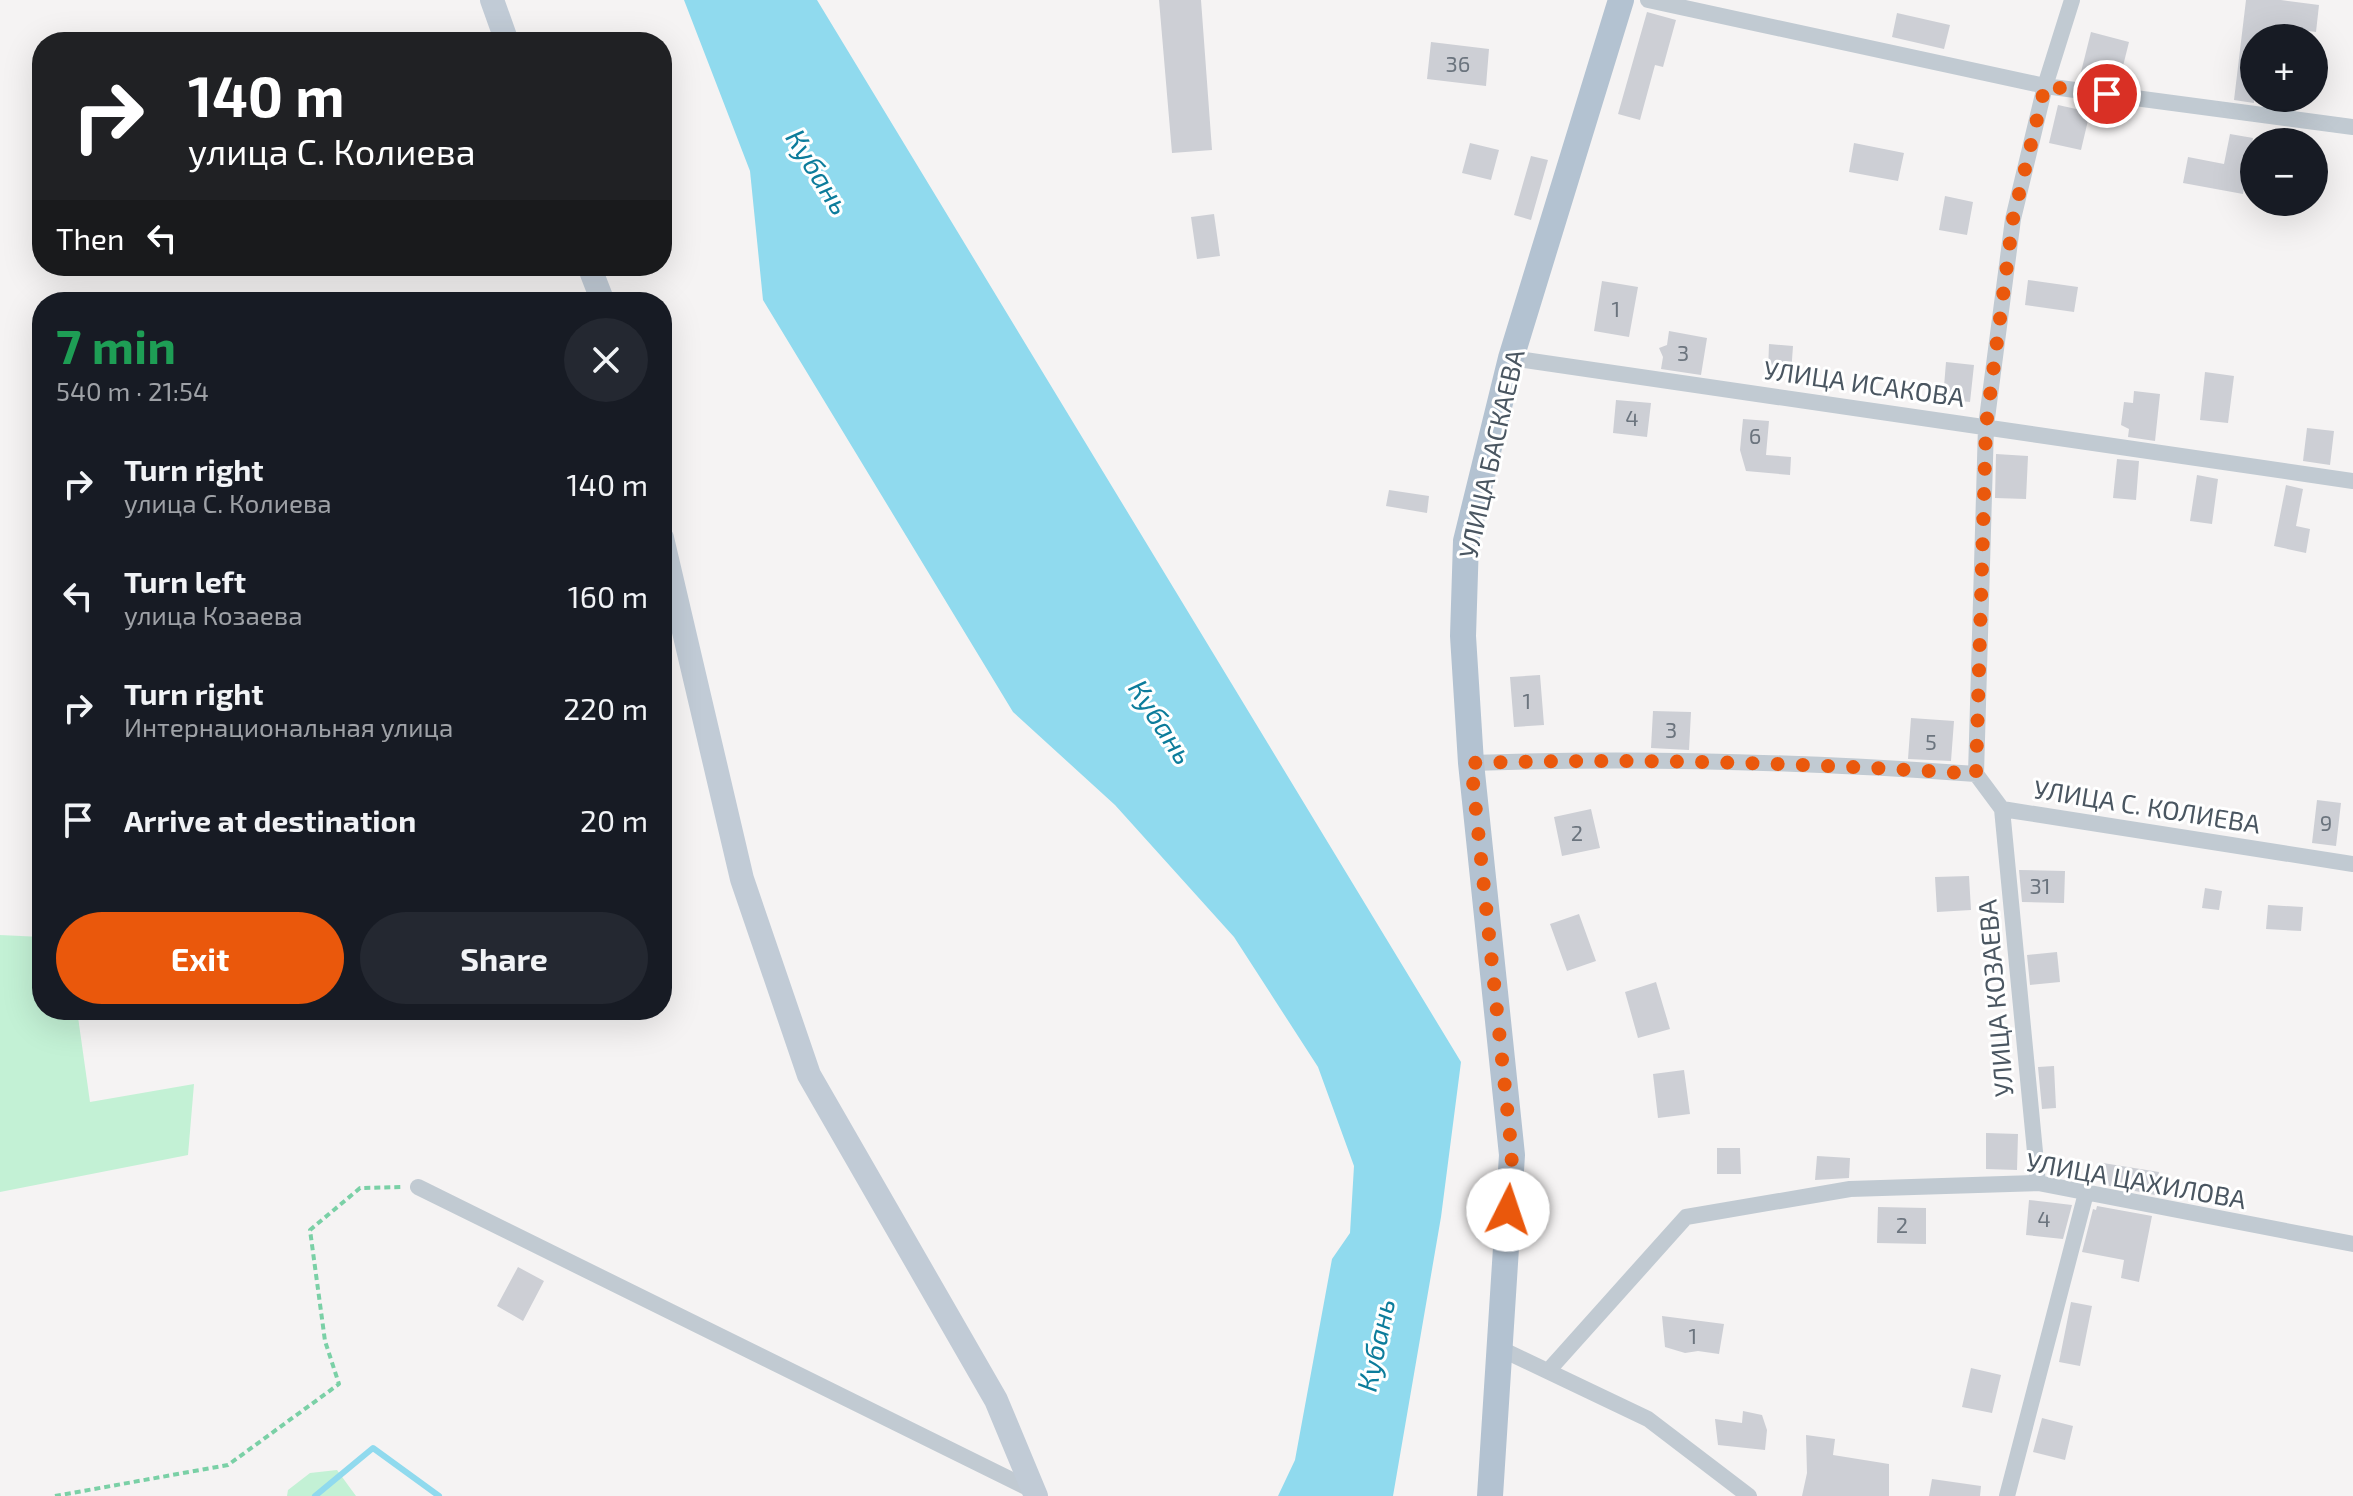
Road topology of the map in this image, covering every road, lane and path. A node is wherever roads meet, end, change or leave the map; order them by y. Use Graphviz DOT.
graph roads {
  1 [pos="492,0"];
  2 [pos="1621,0"];
  3 [pos="1648,0"];
  4 [pos="2072,0"];
  5 [pos="503,32"];
  6 [pos="2045,86"];
  7 [pos="2353,127"];
  8 [pos="1511,358"];
  9 [pos="1986,426"];
  10 [pos="2353,481"];
  11 [pos="672,581"];
  12 [pos="1471,763"];
  13 [pos="1976,774"];
  14 [pos="2002,809"];
  15 [pos="2353,864"];
  16 [pos="2038,1183"];
  17 [pos="418,1187"];
  18 [pos="2086,1193"];
  19 [pos="2353,1244"];
  20 [pos="1499,1348"];
  21 [pos="1548,1371"];
  22 [pos="1036,1494"];
  23 [pos="55,1496"];
  24 [pos="1490,1496"];
  25 [pos="1749,1496"];
  26 [pos="2007,1496"];
  1 -- 5 [label="street"];
  2 -- 8 [label="main road, УЛИЦА БАСКАЕВА"];
  3 -- 6 [label="street"];
  4 -- 6 [label="street"];
  6 -- 7 [label="street"];
  6 -- 9 [label="street"];
  8 -- 9 [label="street, УЛИЦА ИСАКОВА"];
  8 -- 12 [label="main road, УЛИЦА БАСКАЕВА"];
  9 -- 10 [label="street, УЛИЦА ИСАКОВА"];
  9 -- 13 [label="street"];
  11 -- 22 [label="street"];
  12 -- 13 [label="street"];
  12 -- 20 [label="main road, УЛИЦА БАСКАЕВА"];
  13 -- 14 [label="street, УЛИЦА С. КОЛИЕВА"];
  14 -- 15 [label="street, УЛИЦА С. КОЛИЕВА"];
  14 -- 16 [label="street, УЛИЦА КОЗАЕВА"];
  16 -- 18 [label="street, УЛИЦА ЦАХИЛОВА"];
  16 -- 21 [label="street, УЛИЦА ЦАХИЛОВА"];
  17 -- 22 [label="street"];
  17 -- 23 [label="path"];
  18 -- 19 [label="street, УЛИЦА ЦАХИЛОВА"];
  18 -- 26 [label="street"];
  20 -- 21 [label="street"];
  20 -- 24 [label="main road, УЛИЦА БАСКАЕВА"];
  21 -- 25 [label="street"];
}
